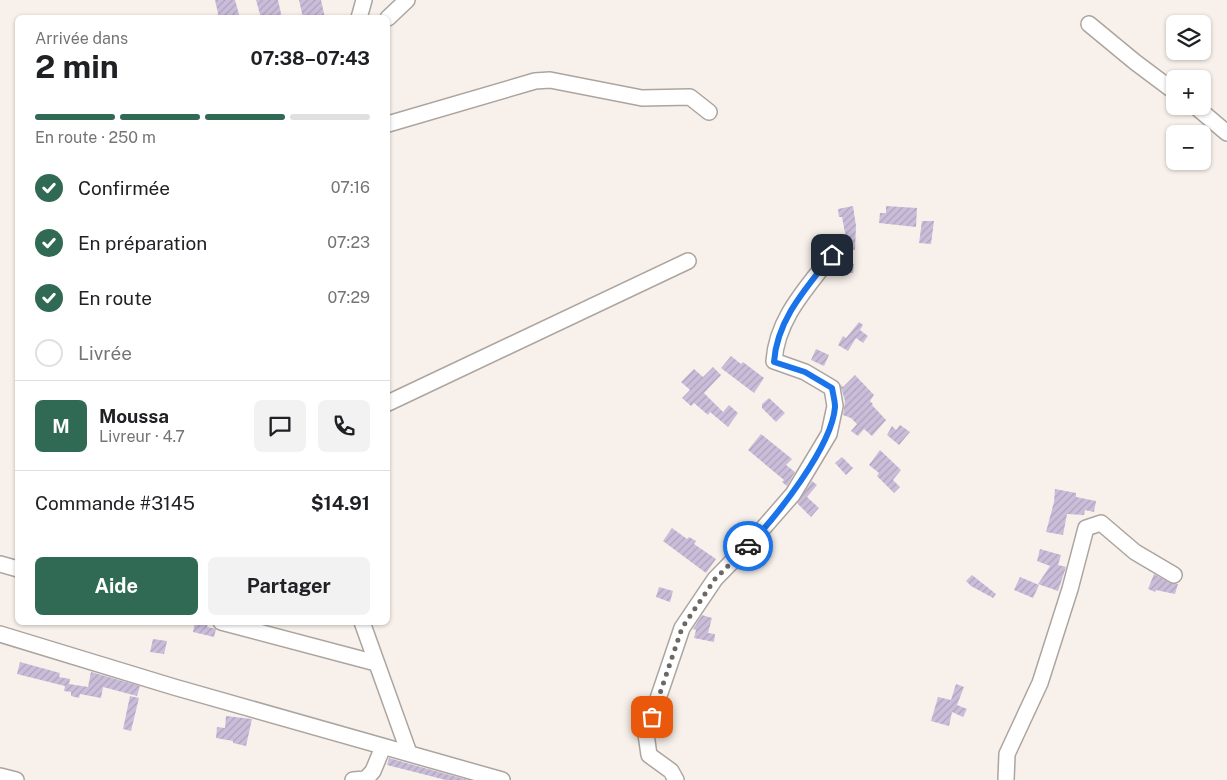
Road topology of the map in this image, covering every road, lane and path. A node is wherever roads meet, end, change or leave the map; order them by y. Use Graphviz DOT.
graph roads {
  1 [pos="364,0"];
  2 [pos="406,0"];
  3 [pos="360,15"];
  4 [pos="390,16"];
  5 [pos="1089,24"];
  6 [pos="1166,85"];
  7 [pos="709,112"];
  8 [pos="1206,115"];
  9 [pos="390,123"];
  10 [pos="1227,132"];
  11 [pos="832,255"];
  12 [pos="688,261"];
  13 [pos="390,401"];
  14 [pos="0,564"];
  15 [pos="15,569"];
  16 [pos="1174,575"];
  17 [pos="232,625"];
  18 [pos="363,625"];
  19 [pos="0,634"];
  20 [pos="376,663"];
  21 [pos="383,747"];
  22 [pos="409,753"];
  23 [pos="0,776"];
  24 [pos="16,780"];
  25 [pos="353,780"];
  26 [pos="502,780"];
  27 [pos="676,780"];
  28 [pos="1006,780"];
  1 -- 3 [label="street"];
  2 -- 4 [label="street"];
  5 -- 6 [label="street"];
  7 -- 9 [label="street"];
  8 -- 10 [label="street"];
  11 -- 27 [label="street"];
  12 -- 13 [label="street"];
  14 -- 15 [label="street"];
  16 -- 28 [label="street"];
  17 -- 20 [label="street"];
  18 -- 20 [label="street"];
  19 -- 21 [label="street"];
  20 -- 22 [label="street"];
  21 -- 22 [label="street"];
  21 -- 25 [label="street"];
  22 -- 26 [label="street"];
  23 -- 24 [label="street"];
}
